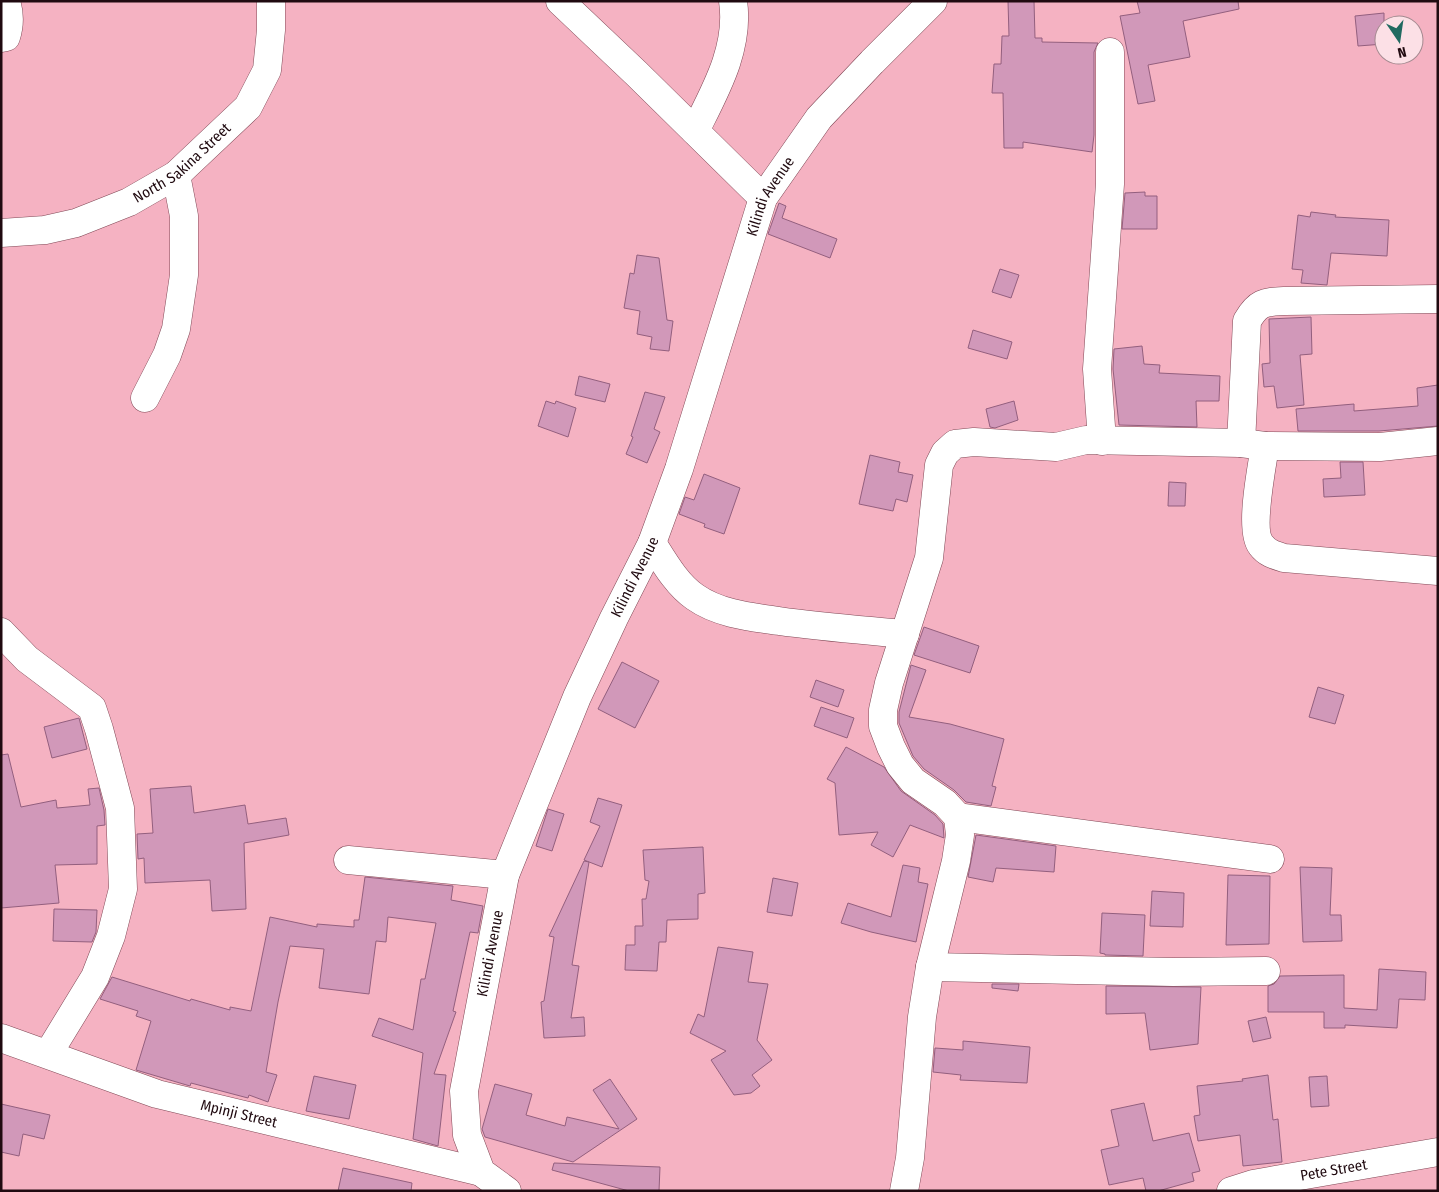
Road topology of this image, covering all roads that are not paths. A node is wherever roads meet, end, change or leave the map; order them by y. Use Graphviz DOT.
graph roads {
  1 [pos="6,1"];
  2 [pos="271,1"];
  3 [pos="560,1"];
  4 [pos="733,1"];
  5 [pos="933,1"];
  6 [pos="1,38"];
  7 [pos="1110,52"];
  8 [pos="694,131"];
  9 [pos="176,176"];
  10 [pos="763,198"];
  11 [pos="1,233"];
  12 [pos="1438,298"];
  13 [pos="145,398"];
  14 [pos="1438,441"];
  15 [pos="1102,442"];
  16 [pos="1253,444"];
  17 [pos="652,544"];
  18 [pos="1438,571"];
  19 [pos="1,632"];
  20 [pos="905,634"];
  21 [pos="958,817"];
  22 [pos="1270,859"];
  23 [pos="348,860"];
  24 [pos="505,874"];
  25 [pos="930,966"];
  26 [pos="1266,971"];
  27 [pos="1,1038"];
  28 [pos="48,1054"];
  29 [pos="1438,1152"];
  30 [pos="481,1172"];
  31 [pos="507,1191"];
  32 [pos="904,1191"];
  33 [pos="1230,1191"];
  1 -- 6 [label="street"];
  2 -- 9 [label="street, North Sakina Street"];
  3 -- 8 [label="street"];
  4 -- 8 [label="street"];
  5 -- 10 [label="street, Kilindi Avenue"];
  7 -- 15 [label="street"];
  8 -- 10 [label="street"];
  9 -- 11 [label="street, North Sakina Street"];
  9 -- 13 [label="street"];
  10 -- 17 [label="street, Kilindi Avenue"];
  12 -- 16 [label="street"];
  14 -- 16 [label="street"];
  15 -- 16 [label="street"];
  15 -- 20 [label="street"];
  16 -- 18 [label="street"];
  17 -- 20 [label="street"];
  17 -- 24 [label="street, Kilindi Avenue"];
  19 -- 28 [label="street"];
  20 -- 21 [label="street"];
  21 -- 22 [label="street"];
  21 -- 25 [label="street"];
  23 -- 24 [label="street"];
  24 -- 30 [label="street, Kilindi Avenue"];
  25 -- 26 [label="street"];
  25 -- 32 [label="street"];
  27 -- 28 [label="street, Mpinji Street"];
  28 -- 30 [label="street, Mpinji Street"];
  29 -- 33 [label="street, Pete Street"];
  30 -- 31 [label="street"];
}
